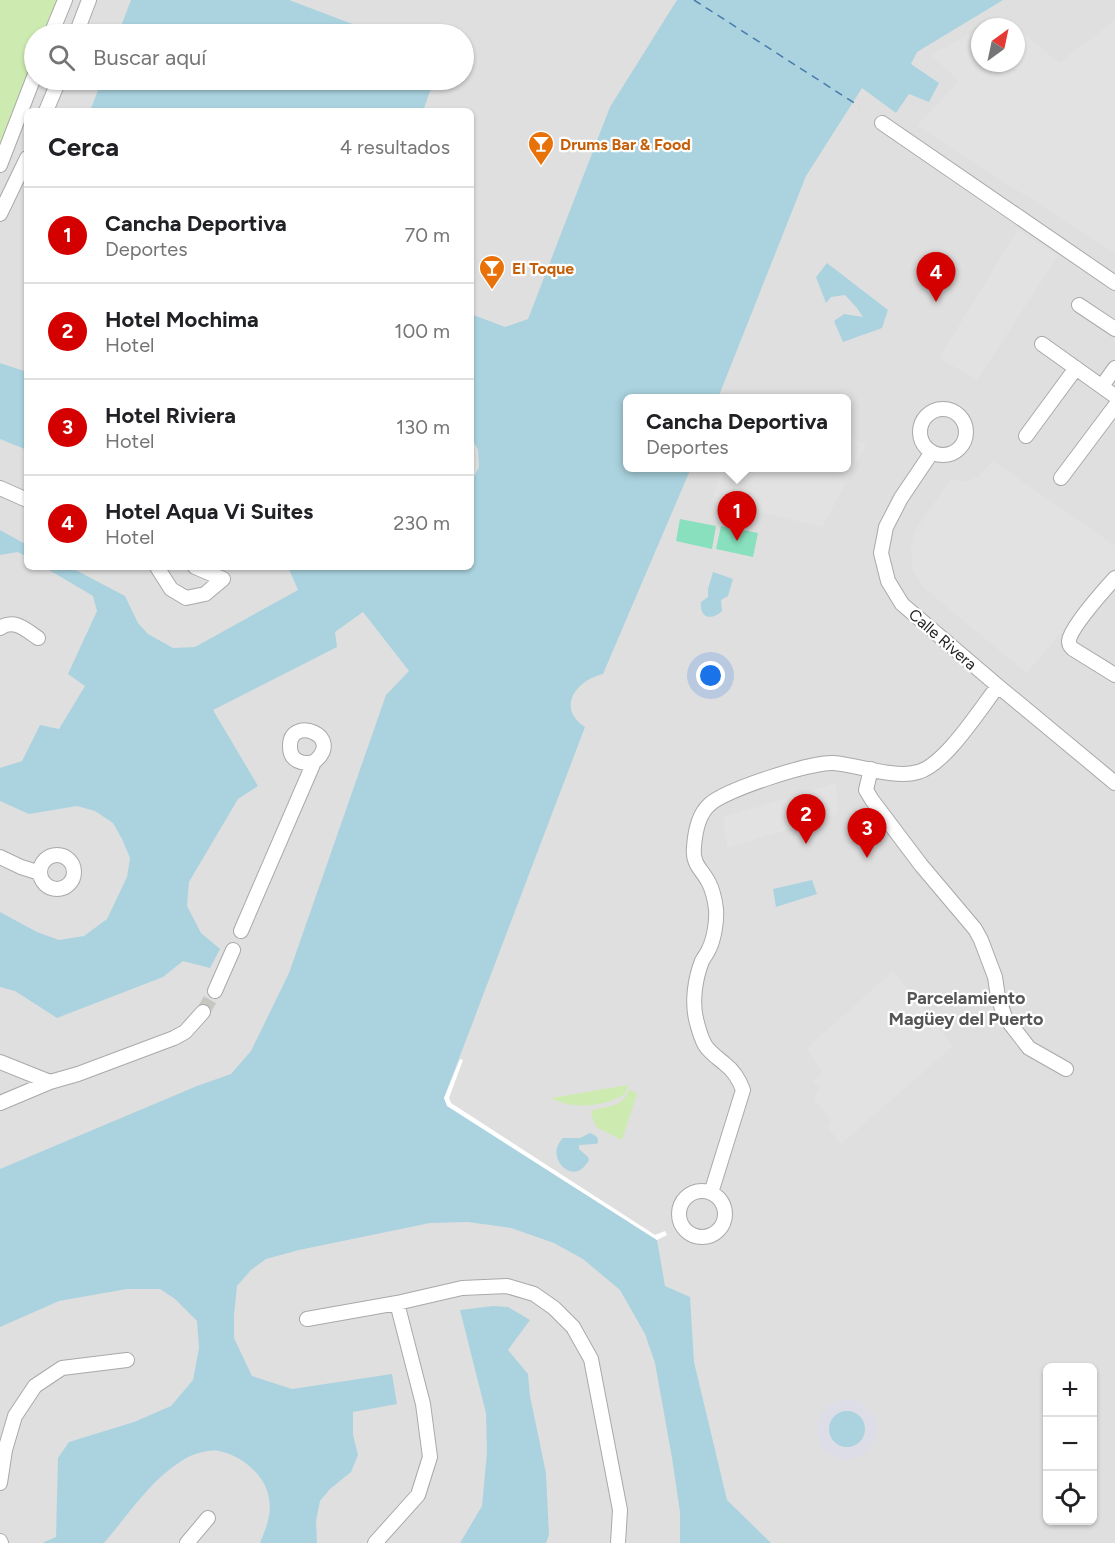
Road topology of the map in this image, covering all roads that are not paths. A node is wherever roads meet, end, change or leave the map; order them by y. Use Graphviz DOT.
graph roads {
  1 [pos="65,0"];
  2 [pos="89,0"];
  3 [pos="55,24"];
  4 [pos="80,24"];
  5 [pos="29,90"];
  6 [pos="54,90"];
  7 [pos="47,108"];
  8 [pos="882,123"];
  9 [pos="24,164"];
  10 [pos="0,165"];
  11 [pos="0,214"];
  12 [pos="1115,283"];
  13 [pos="1079,305"];
  14 [pos="1115,329"];
  15 [pos="1042,344"];
  16 [pos="1076,368"];
  17 [pos="1115,368"];
  18 [pos="1102,386"];
  19 [pos="1115,396"];
  20 [pos="1115,406"];
  21 [pos="1026,436"];
  22 [pos="932,452"];
  23 [pos="1061,478"];
  24 [pos="0,488"];
  25 [pos="24,499"];
  26 [pos="159,570"];
  27 [pos="202,570"];
  28 [pos="1115,578"];
  29 [pos="0,628"];
  30 [pos="38,638"];
  31 [pos="1115,675"];
  32 [pos="998,686"];
  33 [pos="314,762"];
  34 [pos="871,769"];
  35 [pos="1115,783"];
  36 [pos="0,858"];
  37 [pos="40,873"];
  38 [pos="241,931"];
  39 [pos="232,952"];
  40 [pos="215,991"];
  41 [pos="203,1012"];
  42 [pos="0,1062"];
  43 [pos="1066,1069"];
  44 [pos="50,1082"];
  45 [pos="0,1103"];
  46 [pos="711,1193"];
  47 [pos="397,1303"];
  48 [pos="307,1319"];
  49 [pos="127,1360"];
  50 [pos="0,1483"];
  51 [pos="208,1518"];
  52 [pos="187,1543"];
  53 [pos="375,1543"];
  54 [pos="618,1543"];
  1 -- 3 [label="street"];
  2 -- 4 [label="street"];
  5 -- 10 [label="street"];
  6 -- 7 [label="street"];
  8 -- 12 [label="street"];
  9 -- 11 [label="street"];
  13 -- 14 [label="street"];
  15 -- 16 [label="street"];
  16 -- 18 [label="street"];
  16 -- 21 [label="street"];
  17 -- 18 [label="street"];
  18 -- 19 [label="street"];
  20 -- 23 [label="street"];
  22 -- 32 [label="street, Calle Rivera"];
  24 -- 25 [label="street"];
  26 -- 27 [label="street"];
  28 -- 31 [label="street"];
  29 -- 30 [label="street"];
  32 -- 34 [label="street"];
  32 -- 35 [label="street, Calle Rivera"];
  33 -- 38 [label="street"];
  34 -- 43 [label="street"];
  34 -- 46 [label="street"];
  36 -- 37 [label="street"];
  39 -- 40 [label="street"];
  41 -- 44 [label="street"];
  42 -- 44 [label="street"];
  44 -- 45 [label="street"];
  47 -- 48 [label="street"];
  47 -- 53 [label="street"];
  47 -- 54 [label="street"];
  49 -- 50 [label="street"];
  51 -- 52 [label="street"];
}
